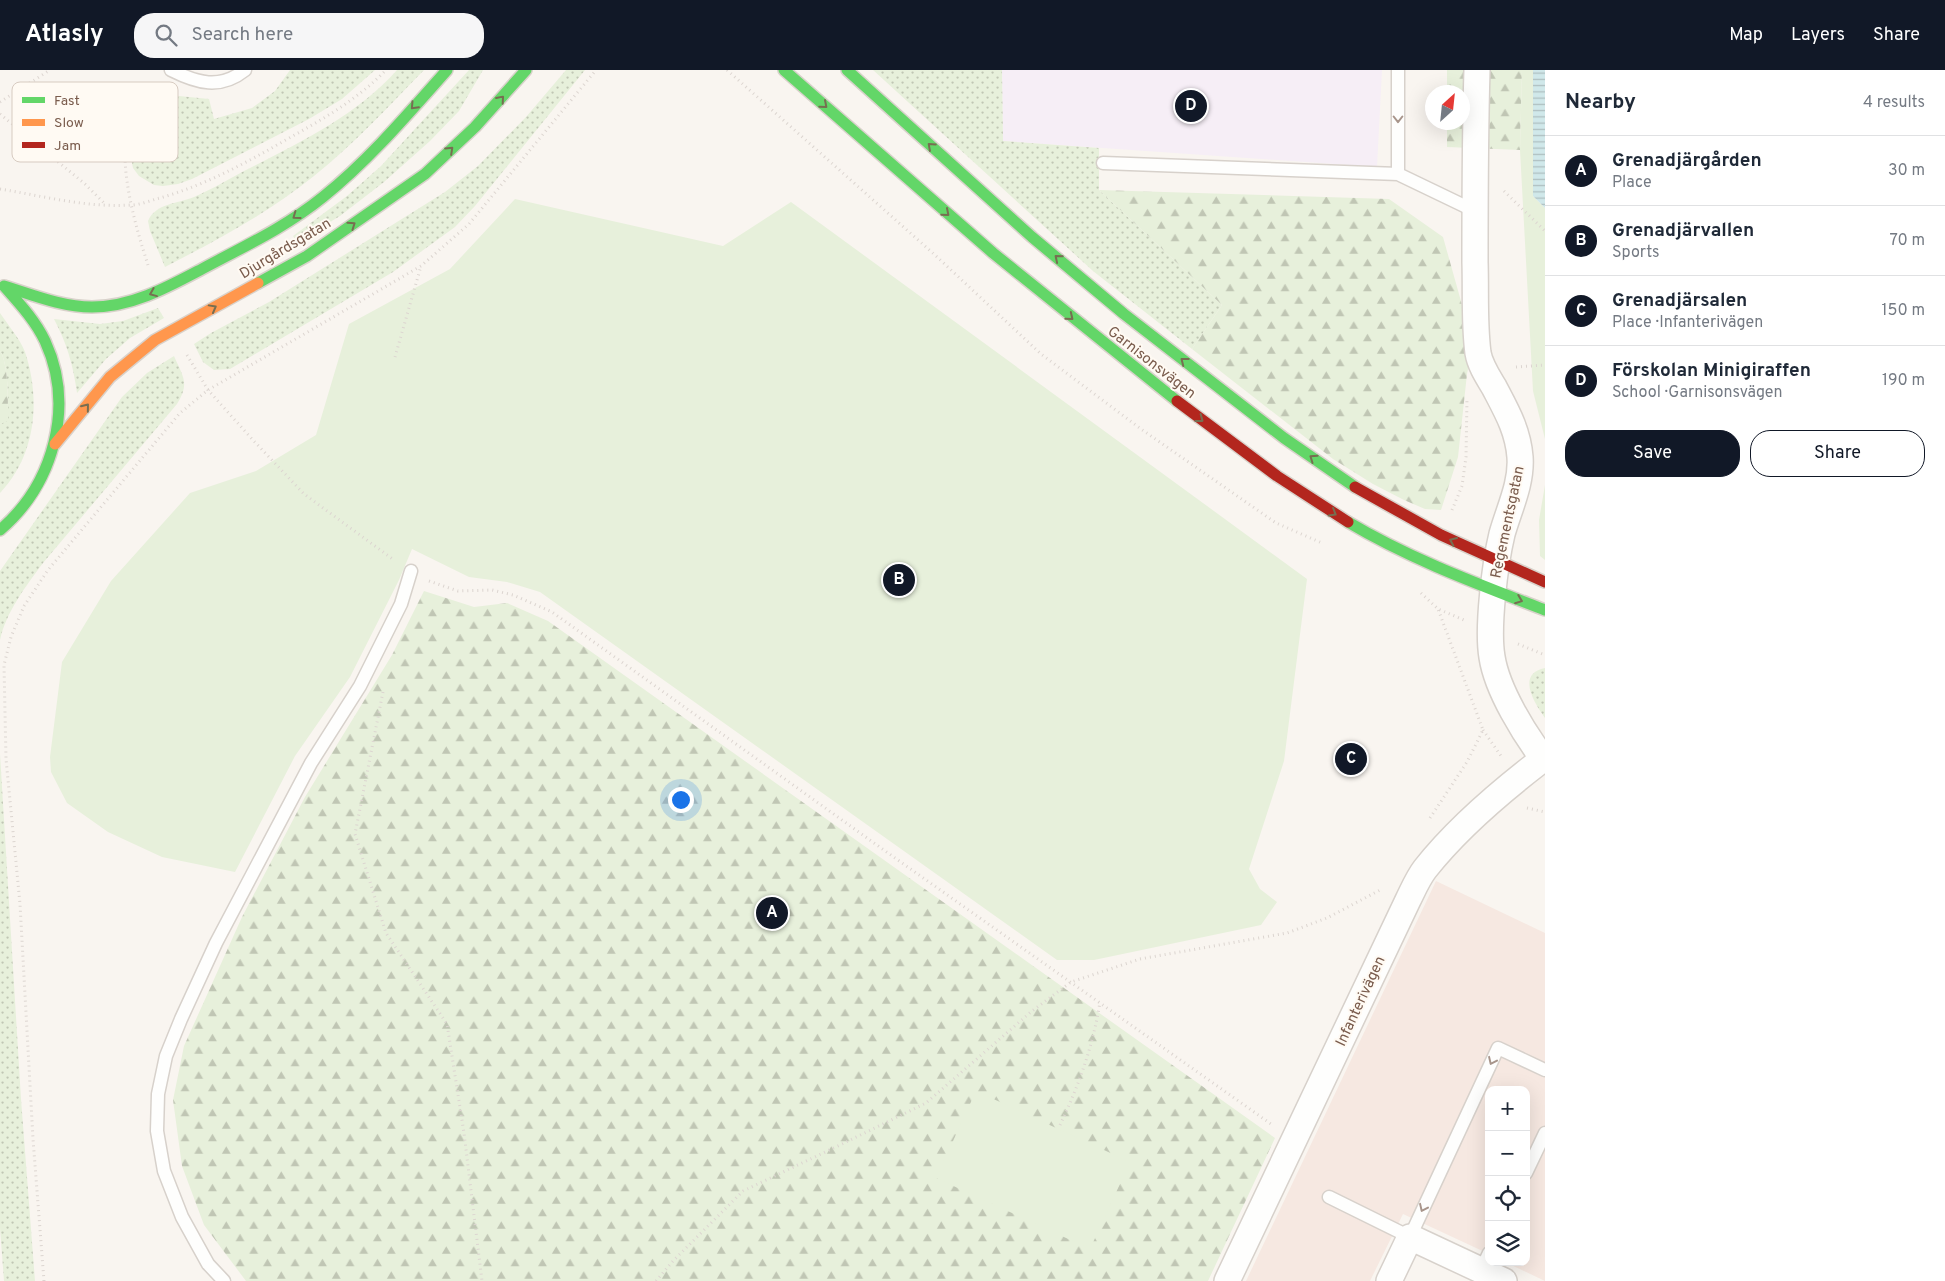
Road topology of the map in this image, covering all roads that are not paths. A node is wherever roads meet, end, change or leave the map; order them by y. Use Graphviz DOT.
graph roads {
  1 [pos="171,70"];
  2 [pos="245,70"];
  3 [pos="448,70"];
  4 [pos="526,70"];
  5 [pos="784,70"];
  6 [pos="847,70"];
  7 [pos="1398,70"];
  8 [pos="1477,70"];
  9 [pos="1103,163"];
  10 [pos="1398,174"];
  11 [pos="1475,211"];
  12 [pos="2,284"];
  13 [pos="55,444"];
  14 [pos="0,530"];
  15 [pos="1498,560"];
  16 [pos="411,572"];
  17 [pos="1545,582"];
  18 [pos="1494,590"];
  19 [pos="1545,610"];
  20 [pos="1544,760"];
  21 [pos="1545,1070"];
  22 [pos="1545,1133"];
  23 [pos="1530,1165"];
  24 [pos="1329,1197"];
  25 [pos="1410,1237"];
  26 [pos="1485,1262"];
  27 [pos="1489,1266"];
  28 [pos="224,1281"];
  29 [pos="1226,1281"];
  30 [pos="1388,1281"];
  31 [pos="1504,1281"];
  1 -- 2 [label="lane"];
  3 -- 12 [label="street, Djurgårdsgatan, one-way"];
  13 -- 4 [label="street, Djurgårdsgatan, one-way"];
  5 -- 18 [label="street, Garnisonsvägen, one-way"];
  15 -- 6 [label="street, Garnisonsvägen, one-way"];
  7 -- 10 [label="lane, one-way"];
  8 -- 11 [label="street, Regementsgatan"];
  9 -- 10 [label="lane"];
  10 -- 11 [label="lane"];
  11 -- 15 [label="street, Regementsgatan"];
  12 -- 13 [label="street"];
  13 -- 14 [label="street"];
  15 -- 17 [label="street, Garnisonsvägen"];
  15 -- 18 [label="street, Regementsgatan"];
  16 -- 28 [label="lane"];
  18 -- 19 [label="street, Garnisonsvägen, one-way"];
  18 -- 20 [label="street, Regementsgatan"];
  20 -- 29 [label="street, Infanterivägen"];
  21 -- 25 [label="lane, one-way"];
  22 -- 23 [label="lane"];
  24 -- 25 [label="lane"];
  25 -- 26 [label="street"];
  25 -- 30 [label="street"];
  27 -- 31 [label="street"];
}
